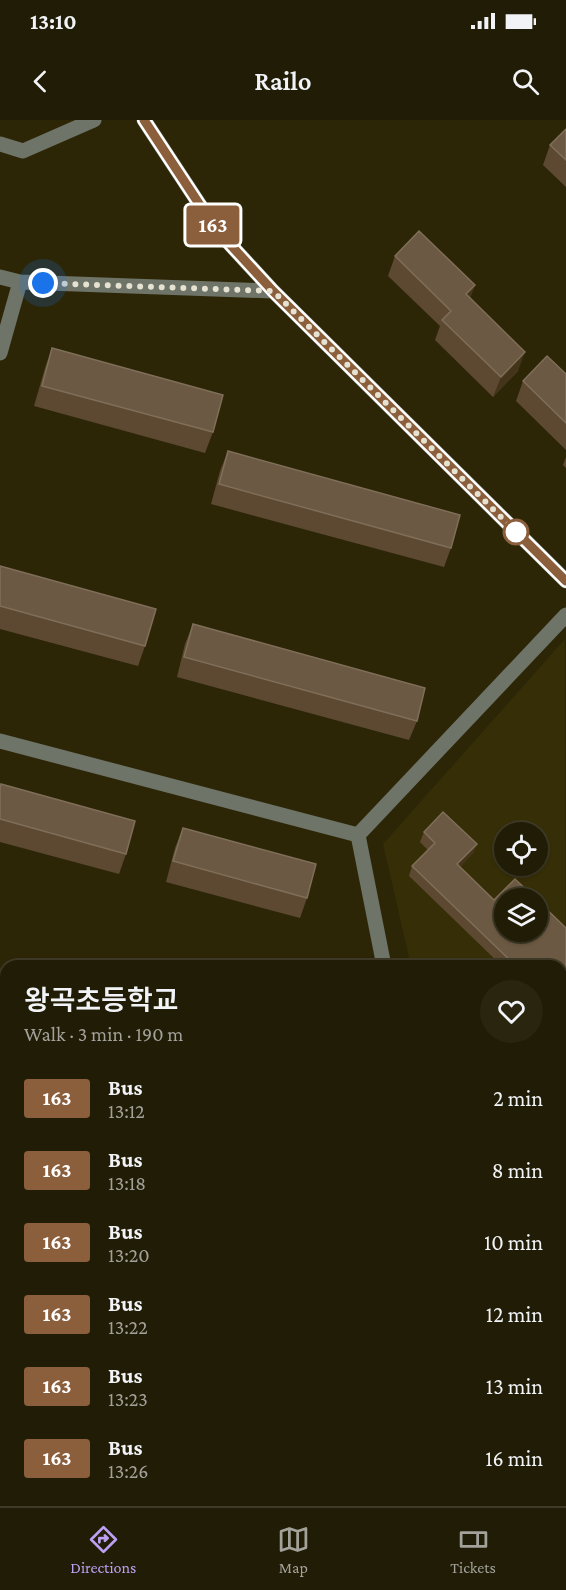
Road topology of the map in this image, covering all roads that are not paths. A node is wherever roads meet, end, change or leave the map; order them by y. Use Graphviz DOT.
graph roads {
  1 [pos="94,120"];
  2 [pos="144,120"];
  3 [pos="0,144"];
  4 [pos="0,277"];
  5 [pos="20,282"];
  6 [pos="273,291"];
  7 [pos="0,353"];
  8 [pos="566,581"];
  9 [pos="566,615"];
  10 [pos="0,741"];
  11 [pos="358,835"];
  12 [pos="383,960"];
  1 -- 3 [label="street"];
  2 -- 6 [label="street"];
  4 -- 5 [label="street"];
  5 -- 6 [label="street"];
  5 -- 7 [label="street"];
  6 -- 8 [label="street"];
  9 -- 11 [label="street"];
  10 -- 11 [label="street"];
  11 -- 12 [label="street"];
}
